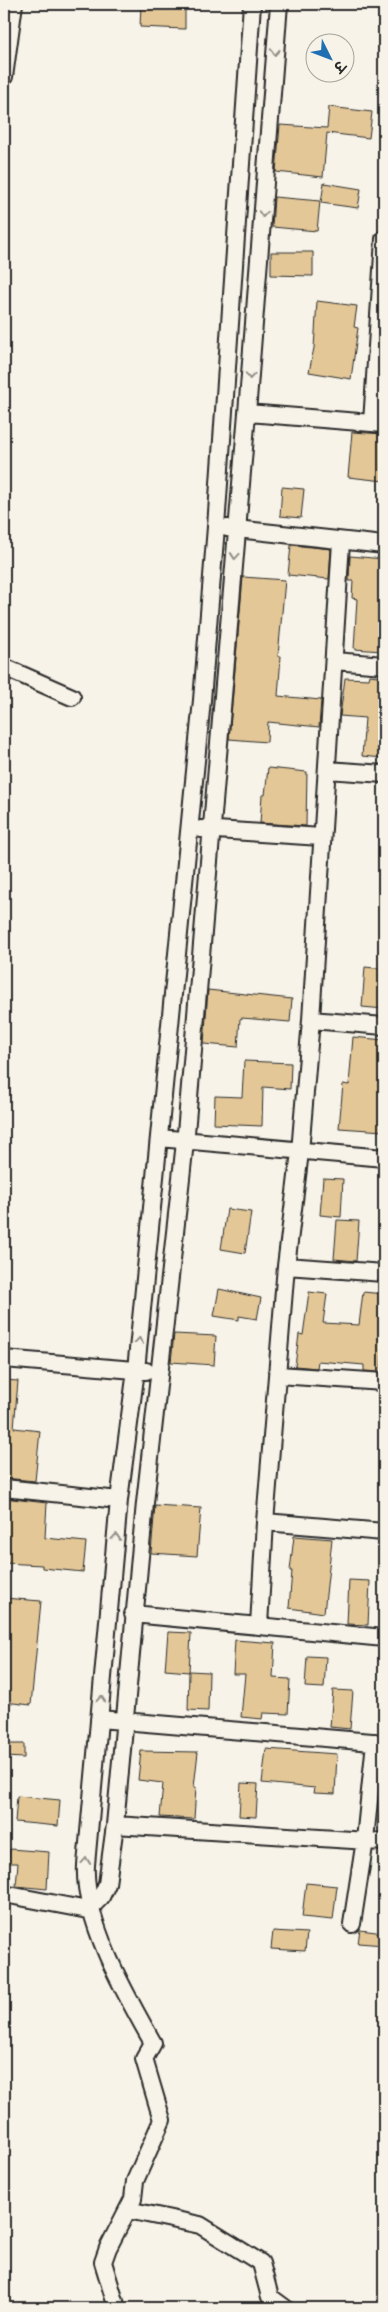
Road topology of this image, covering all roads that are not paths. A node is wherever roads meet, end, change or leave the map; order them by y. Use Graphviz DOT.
graph roads {
  1 [pos="14,4"];
  2 [pos="252,4"];
  3 [pos="279,4"];
  4 [pos="4,77"];
  5 [pos="384,239"];
  6 [pos="247,413"];
  7 [pos="378,424"];
  8 [pos="216,527"];
  9 [pos="238,530"];
  10 [pos="341,542"];
  11 [pos="384,546"];
  12 [pos="334,661"];
  13 [pos="384,666"];
  14 [pos="4,668"];
  15 [pos="72,697"];
  16 [pos="327,770"];
  17 [pos="384,774"];
  18 [pos="188,828"];
  19 [pos="211,830"];
  20 [pos="321,837"];
  21 [pos="311,1020"];
  22 [pos="384,1026"];
  23 [pos="159,1138"];
  24 [pos="185,1141"];
  25 [pos="300,1152"];
  26 [pos="384,1158"];
  27 [pos="286,1266"];
  28 [pos="384,1272"];
  29 [pos="4,1359"];
  30 [pos="136,1370"];
  31 [pos="158,1372"];
  32 [pos="278,1375"];
  33 [pos="384,1382"];
  34 [pos="4,1488"];
  35 [pos="119,1500"];
  36 [pos="264,1522"];
  37 [pos="384,1532"];
  38 [pos="133,1614"];
  39 [pos="259,1625"];
  40 [pos="384,1638"];
  41 [pos="99,1719"];
  42 [pos="124,1722"];
  43 [pos="380,1742"];
  44 [pos="114,1825"];
  45 [pos="365,1840"];
  46 [pos="384,1842"];
  47 [pos="4,1894"];
  48 [pos="90,1909"];
  49 [pos="352,1924"];
  50 [pos="128,2210"];
  51 [pos="117,2308"];
  52 [pos="285,2308"];
  1 -- 4 [label="street"];
  2 -- 8 [label="street"];
  3 -- 6 [label="street, one-way"];
  5 -- 7 [label="street"];
  6 -- 7 [label="street"];
  6 -- 9 [label="street"];
  8 -- 9 [label="street"];
  8 -- 18 [label="street"];
  9 -- 10 [label="street"];
  9 -- 19 [label="street, one-way"];
  10 -- 11 [label="street"];
  10 -- 12 [label="street"];
  12 -- 13 [label="street"];
  12 -- 16 [label="street"];
  14 -- 15 [label="street"];
  16 -- 17 [label="street"];
  16 -- 20 [label="street"];
  18 -- 19 [label="street"];
  18 -- 23 [label="street"];
  19 -- 20 [label="street"];
  19 -- 24 [label="street"];
  20 -- 21 [label="street"];
  21 -- 22 [label="street"];
  21 -- 25 [label="street"];
  23 -- 24 [label="street"];
  30 -- 23 [label="street, one-way"];
  24 -- 25 [label="street"];
  24 -- 31 [label="street"];
  25 -- 26 [label="street"];
  25 -- 27 [label="street"];
  27 -- 28 [label="street"];
  27 -- 32 [label="street"];
  29 -- 30 [label="street"];
  30 -- 31 [label="street"];
  30 -- 35 [label="street"];
  31 -- 38 [label="street"];
  32 -- 33 [label="street"];
  32 -- 36 [label="street"];
  34 -- 35 [label="street"];
  41 -- 35 [label="street, one-way"];
  36 -- 37 [label="street"];
  36 -- 39 [label="street"];
  38 -- 39 [label="street"];
  38 -- 42 [label="street"];
  39 -- 40 [label="street"];
  41 -- 42 [label="street"];
  48 -- 41 [label="street, one-way"];
  42 -- 43 [label="street"];
  42 -- 44 [label="street"];
  43 -- 45 [label="street"];
  44 -- 45 [label="street"];
  44 -- 48 [label="street"];
  45 -- 46 [label="street"];
  45 -- 49 [label="street"];
  47 -- 48 [label="street"];
  48 -- 50 [label="street"];
  50 -- 51 [label="street"];
  50 -- 52 [label="street"];
}
